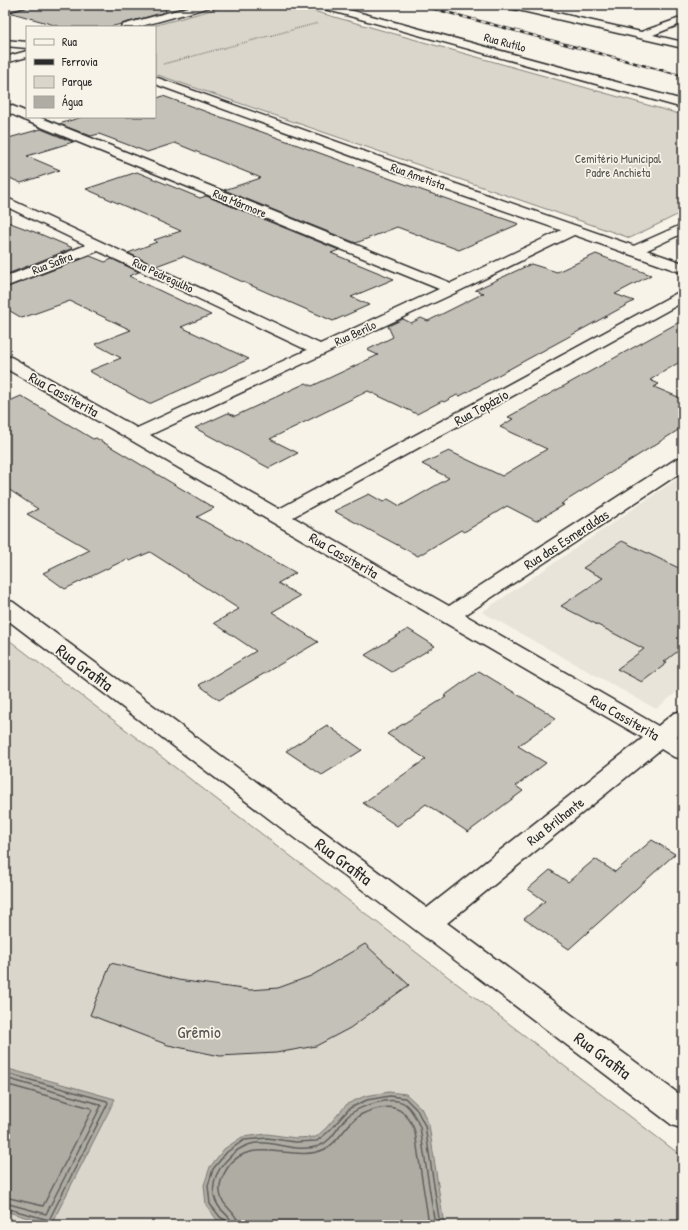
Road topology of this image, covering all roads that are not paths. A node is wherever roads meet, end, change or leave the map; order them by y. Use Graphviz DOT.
graph roads {
  1 [pos="5,5"];
  2 [pos="21,5"];
  3 [pos="207,5"];
  4 [pos="320,5"];
  5 [pos="509,5"];
  6 [pos="555,5"];
  7 [pos="5,9"];
  8 [pos="536,12"];
  9 [pos="683,20"];
  10 [pos="130,26"];
  11 [pos="643,35"];
  12 [pos="5,43"];
  13 [pos="26,45"];
  14 [pos="683,45"];
  15 [pos="5,52"];
  16 [pos="26,54"];
  17 [pos="26,54"];
  18 [pos="26,58"];
  19 [pos="5,62"];
  20 [pos="156,80"];
  21 [pos="683,104"];
  22 [pos="5,108"];
  23 [pos="26,116"];
  24 [pos="30,118"];
  25 [pos="5,201"];
  26 [pos="683,228"];
  27 [pos="573,230"];
  28 [pos="99,245"];
  29 [pos="634,251"];
  30 [pos="683,268"];
  31 [pos="5,282"];
  32 [pos="452,289"];
  33 [pos="683,296"];
  34 [pos="320,350"];
  35 [pos="5,361"];
  36 [pos="136,435"];
  37 [pos="683,463"];
  38 [pos="279,517"];
  39 [pos="5,607"];
  40 [pos="449,616"];
  41 [pos="683,719"];
  42 [pos="660,738"];
  43 [pos="683,751"];
  44 [pos="427,923"];
  45 [pos="683,1115"];
  1 -- 2 [label="street"];
  2 -- 7 [label="street"];
  3 -- 10 [label="street"];
  4 -- 21 [label="street, Rua Rutilo"];
  5 -- 8 [label="street"];
  6 -- 8 [label="street"];
  8 -- 11 [label="street"];
  9 -- 11 [label="street"];
  11 -- 14 [label="street"];
  12 -- 13 [label="street"];
  15 -- 16 [label="street"];
  17 -- 19 [label="street"];
  18 -- 19 [label="street"];
  20 -- 27 [label="street, Rua Ametista"];
  22 -- 23 [label="street, Rua Mármore"];
  24 -- 32 [label="street, Rua Mármore"];
  25 -- 28 [label="street, Rua Pedregulho"];
  26 -- 29 [label="street"];
  27 -- 29 [label="street, Rua Ametista"];
  27 -- 32 [label="street, Rua Berilo"];
  28 -- 31 [label="street, Rua Safira"];
  28 -- 34 [label="street, Rua Pedregulho"];
  29 -- 30 [label="street, Rua Ametista"];
  32 -- 34 [label="street, Rua Berilo"];
  33 -- 38 [label="street, Rua Topázio"];
  34 -- 36 [label="street, Rua Berilo"];
  35 -- 36 [label="street, Rua Cassiterita"];
  36 -- 38 [label="street, Rua Cassiterita"];
  37 -- 40 [label="street, Rua das Esmeraldas"];
  38 -- 40 [label="street, Rua Cassiterita"];
  39 -- 44 [label="street, Rua Grafita"];
  40 -- 42 [label="street, Rua Cassiterita"];
  41 -- 42 [label="street, Rua Brilhante"];
  42 -- 43 [label="street, Rua Cassiterita"];
  42 -- 44 [label="street, Rua Brilhante"];
  44 -- 45 [label="street, Rua Grafita"];
}
